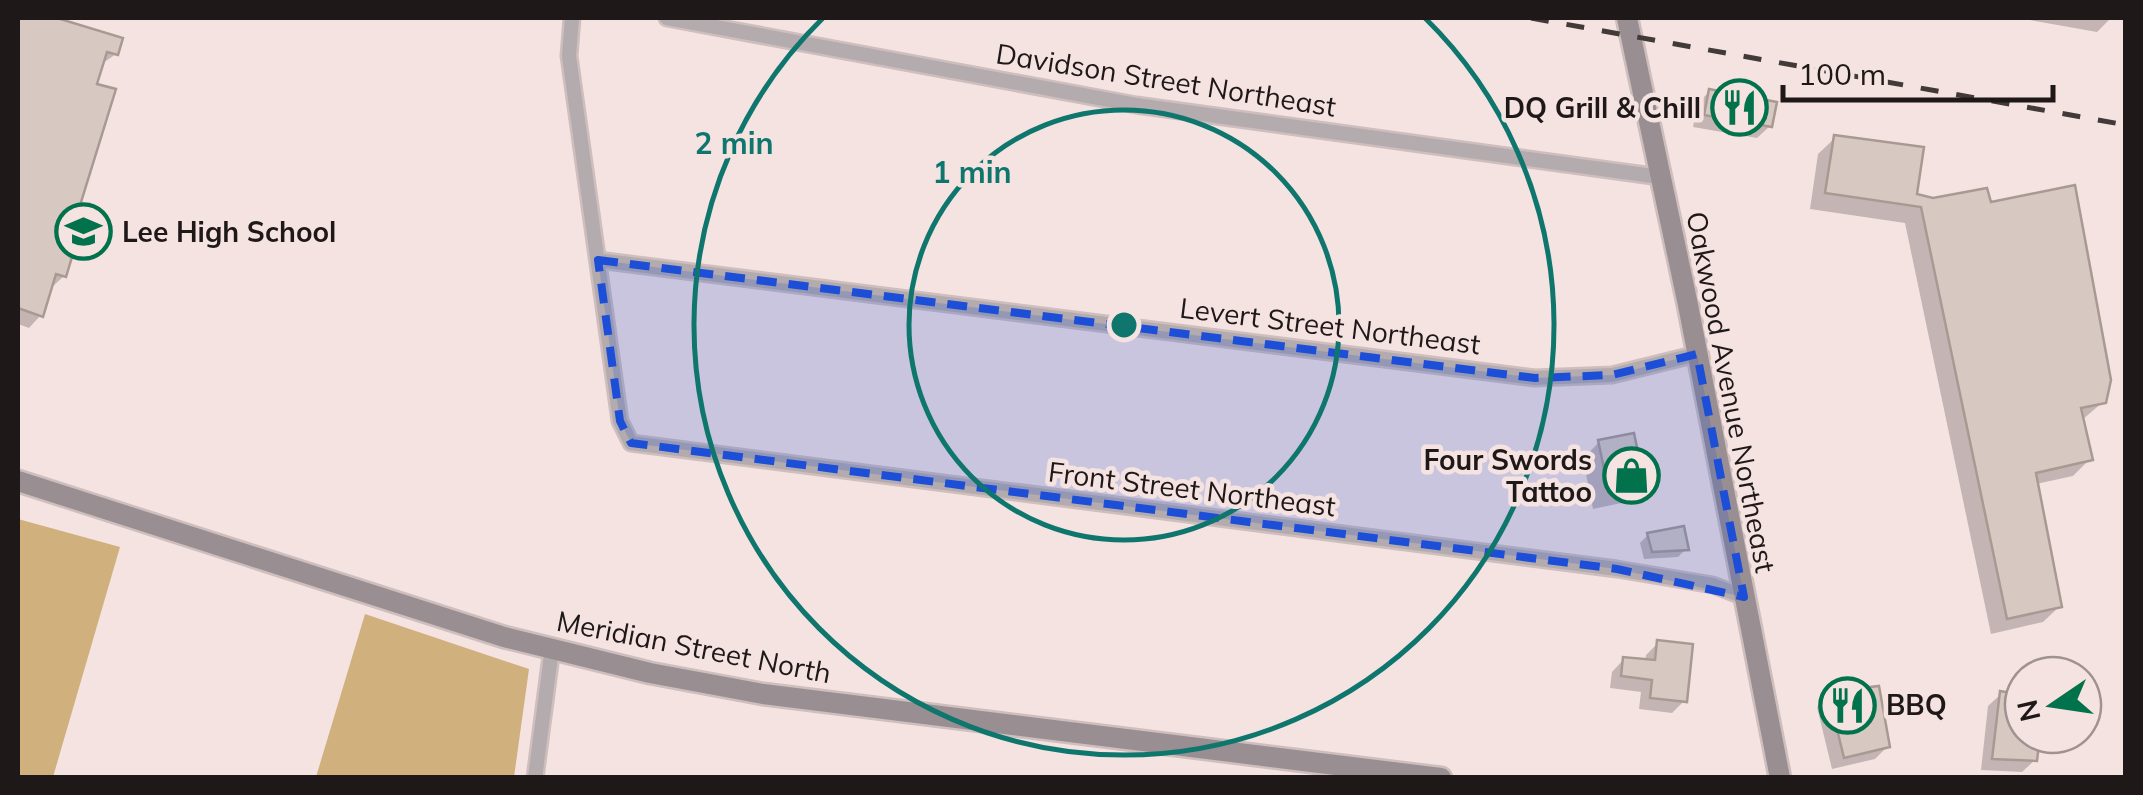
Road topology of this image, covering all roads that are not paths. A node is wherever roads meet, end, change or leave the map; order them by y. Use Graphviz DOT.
graph roads {
  1 [pos="572,18"];
  2 [pos="667,18"];
  3 [pos="1627,18"];
  4 [pos="1660,177"];
  5 [pos="598,260"];
  6 [pos="1697,354"];
  7 [pos="18,481"];
  8 [pos="1744,597"];
  9 [pos="552,648"];
  10 [pos="1377,774"];
  11 [pos="534,778"];
  12 [pos="1442,778"];
  13 [pos="1780,778"];
  1 -- 5 [label="street"];
  2 -- 4 [label="street, Davidson Street Northeast"];
  3 -- 4 [label="street, Oakwood Avenue Northeast"];
  4 -- 6 [label="street, Oakwood Avenue Northeast"];
  5 -- 6 [label="street, Levert Street Northeast"];
  5 -- 8 [label="street, Front Street Northeast"];
  6 -- 8 [label="street, Oakwood Avenue Northeast"];
  7 -- 9 [label="street, Meridian Street North"];
  8 -- 13 [label="street, Oakwood Avenue Northeast"];
  9 -- 10 [label="street, Meridian Street North"];
  9 -- 11 [label="street"];
  10 -- 12 [label="street, Meridian Street North"];
}
